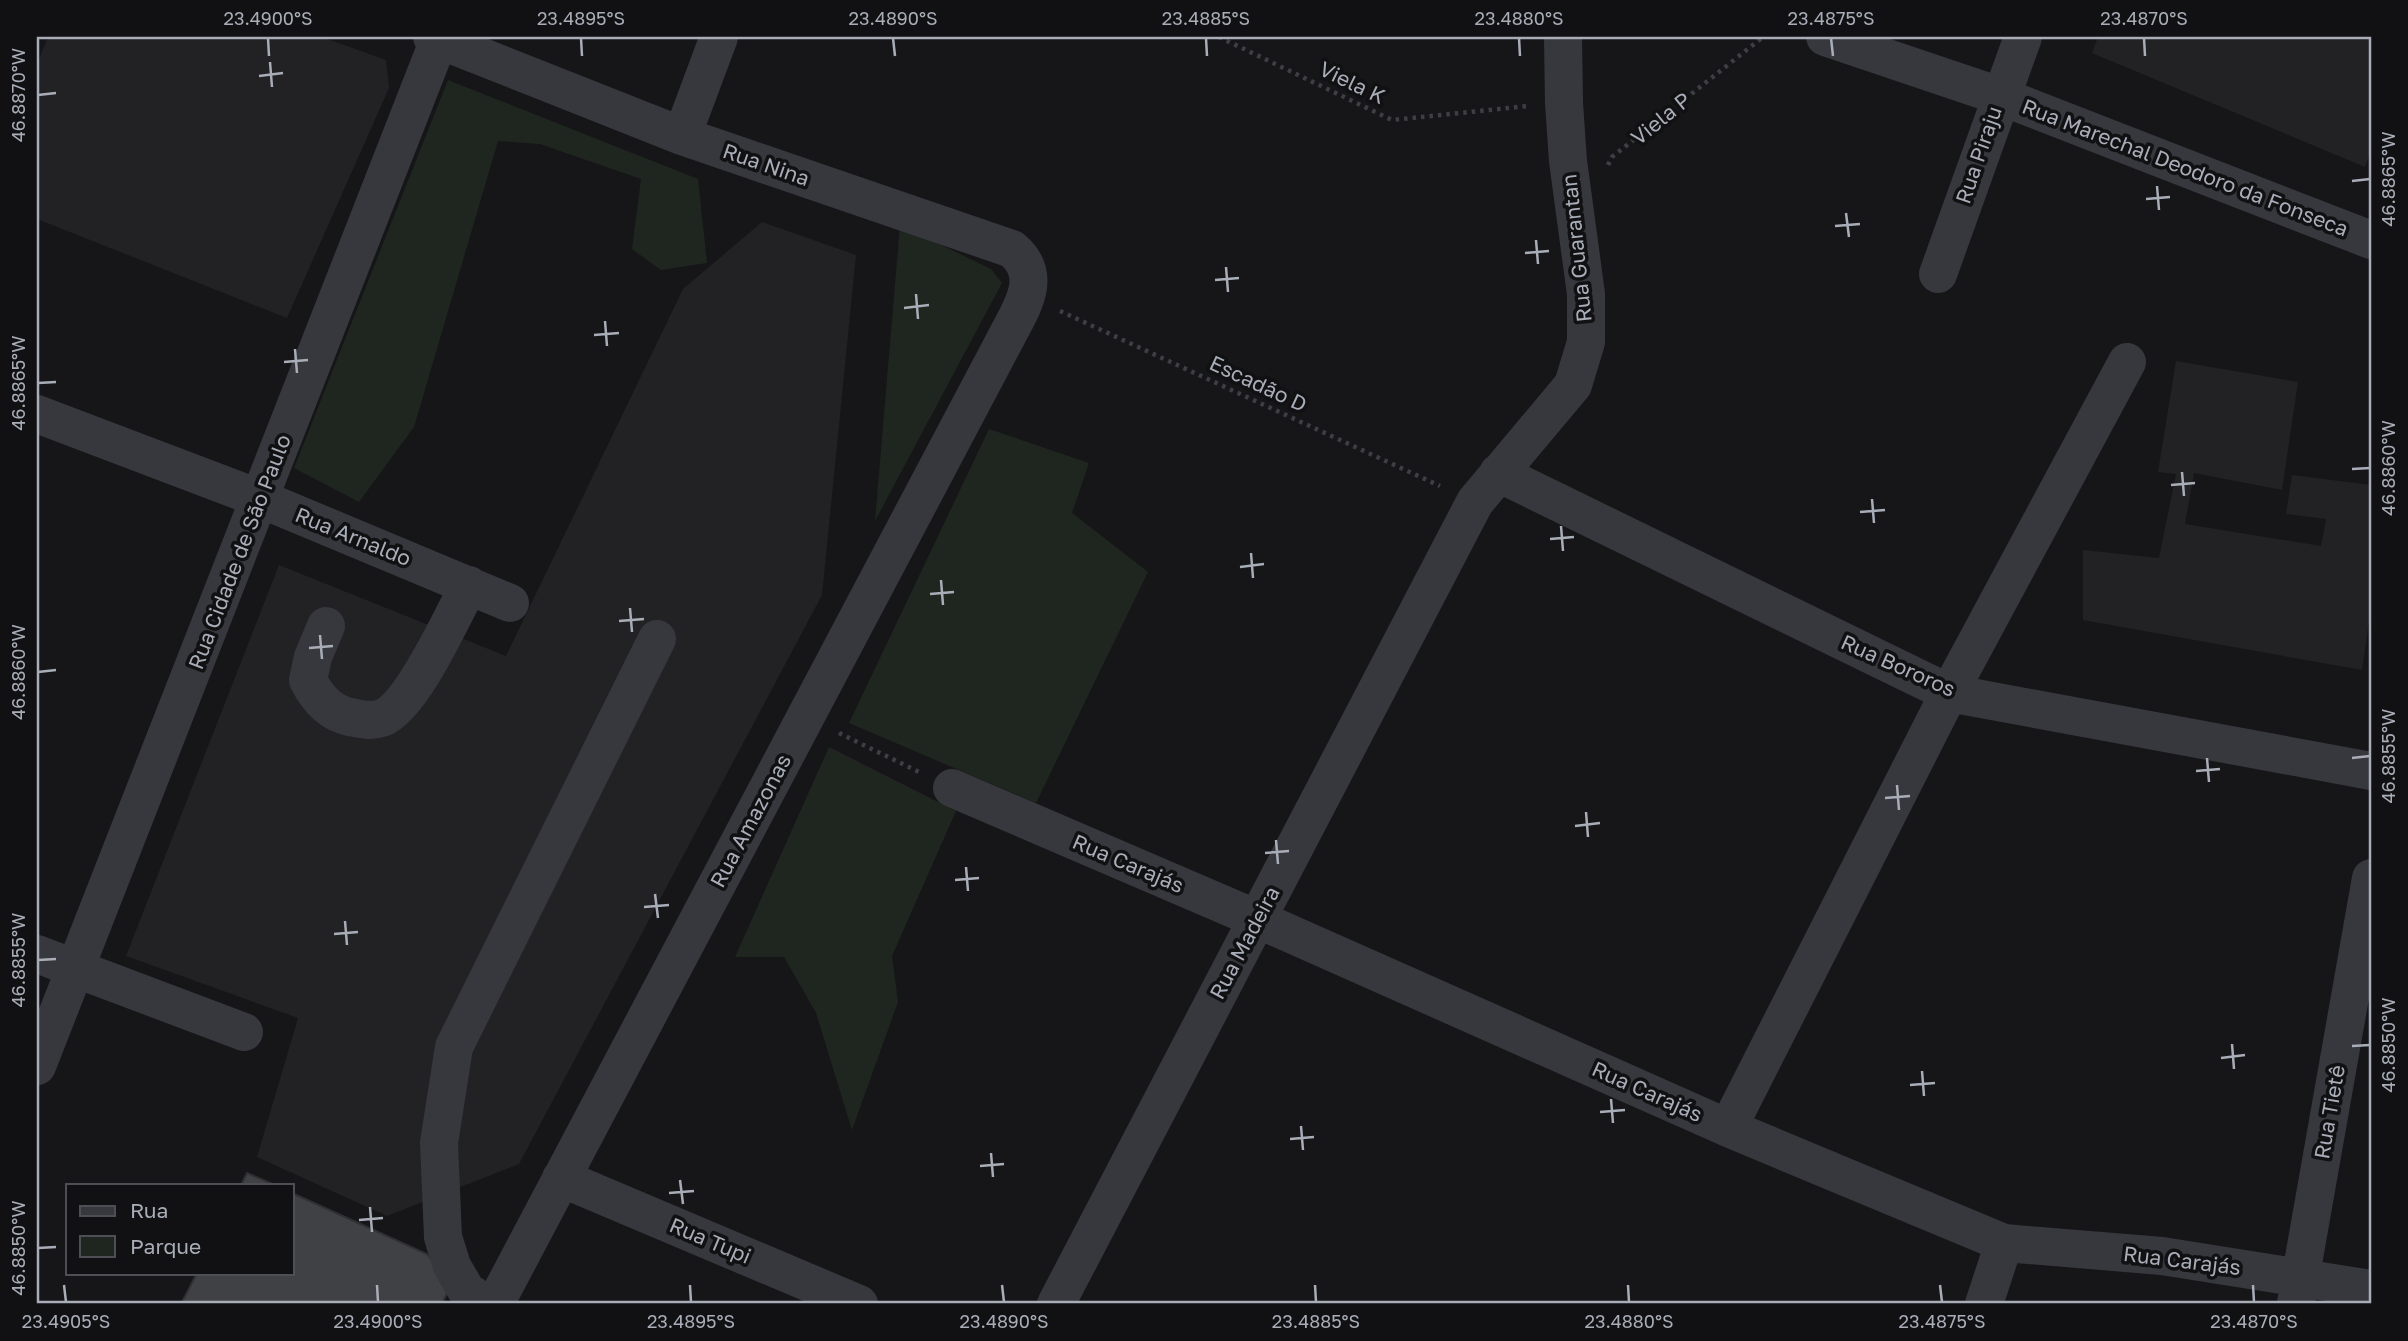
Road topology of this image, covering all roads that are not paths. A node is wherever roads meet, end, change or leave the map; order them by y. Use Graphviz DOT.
graph roads {
  1 [pos="719,37"];
  2 [pos="1563,37"];
  3 [pos="1825,37"];
  4 [pos="2023,37"];
  5 [pos="437,38"];
  6 [pos="2000,96"];
  7 [pos="682,136"];
  8 [pos="2371,240"];
  9 [pos="1938,274"];
  10 [pos="1007,336"];
  11 [pos="2127,362"];
  12 [pos="37,414"];
  13 [pos="1486,487"];
  14 [pos="261,499"];
  15 [pos="469,585"];
  16 [pos="510,603"];
  17 [pos="326,626"];
  18 [pos="657,639"];
  19 [pos="1949,692"];
  20 [pos="2371,771"];
  21 [pos="952,788"];
  22 [pos="2371,878"];
  23 [pos="1257,919"];
  24 [pos="37,954"];
  25 [pos="76,969"];
  26 [pos="244,1032"];
  27 [pos="37,1066"];
  28 [pos="1728,1128"];
  29 [pos="561,1178"];
  30 [pos="2004,1243"];
  31 [pos="2371,1289"];
  32 [pos="2298,1291"];
  33 [pos="485,1304"];
  34 [pos="495,1304"];
  35 [pos="859,1304"];
  36 [pos="1056,1304"];
  37 [pos="1984,1304"];
  1 -- 7 [label="street"];
  2 -- 13 [label="street, Rua Guarantan"];
  3 -- 6 [label="street"];
  4 -- 6 [label="street, Rua Piraju"];
  5 -- 7 [label="street, Rua Nina"];
  5 -- 14 [label="street, Rua Cidade de São Paulo"];
  6 -- 8 [label="street, Rua Marechal Deodoro da Fonseca"];
  6 -- 9 [label="street, Rua Piraju"];
  7 -- 10 [label="street, Rua Nina"];
  10 -- 29 [label="street, Rua Amazonas"];
  11 -- 19 [label="street"];
  12 -- 14 [label="street, Rua Arnaldo"];
  13 -- 19 [label="street, Rua Bororos"];
  13 -- 23 [label="street, Rua Madeira"];
  14 -- 15 [label="street, Rua Arnaldo"];
  14 -- 25 [label="street, Rua Cidade de São Paulo"];
  15 -- 16 [label="street, Rua Arnaldo"];
  15 -- 17 [label="street"];
  18 -- 33 [label="street"];
  19 -- 20 [label="street, Rua Bororos"];
  19 -- 28 [label="street"];
  21 -- 23 [label="street, Rua Carajás"];
  22 -- 32 [label="street, Rua Tietê"];
  23 -- 28 [label="street, Rua Carajás"];
  23 -- 36 [label="street, Rua Madeira"];
  24 -- 25 [label="street"];
  25 -- 26 [label="street"];
  25 -- 27 [label="street, Rua Cidade de São Paulo"];
  28 -- 30 [label="street, Rua Carajás"];
  29 -- 34 [label="street, Rua Amazonas"];
  29 -- 35 [label="street, Rua Tupi"];
  30 -- 32 [label="street, Rua Carajás"];
  30 -- 37 [label="street"];
  31 -- 32 [label="street, Rua Carajás"];
}
